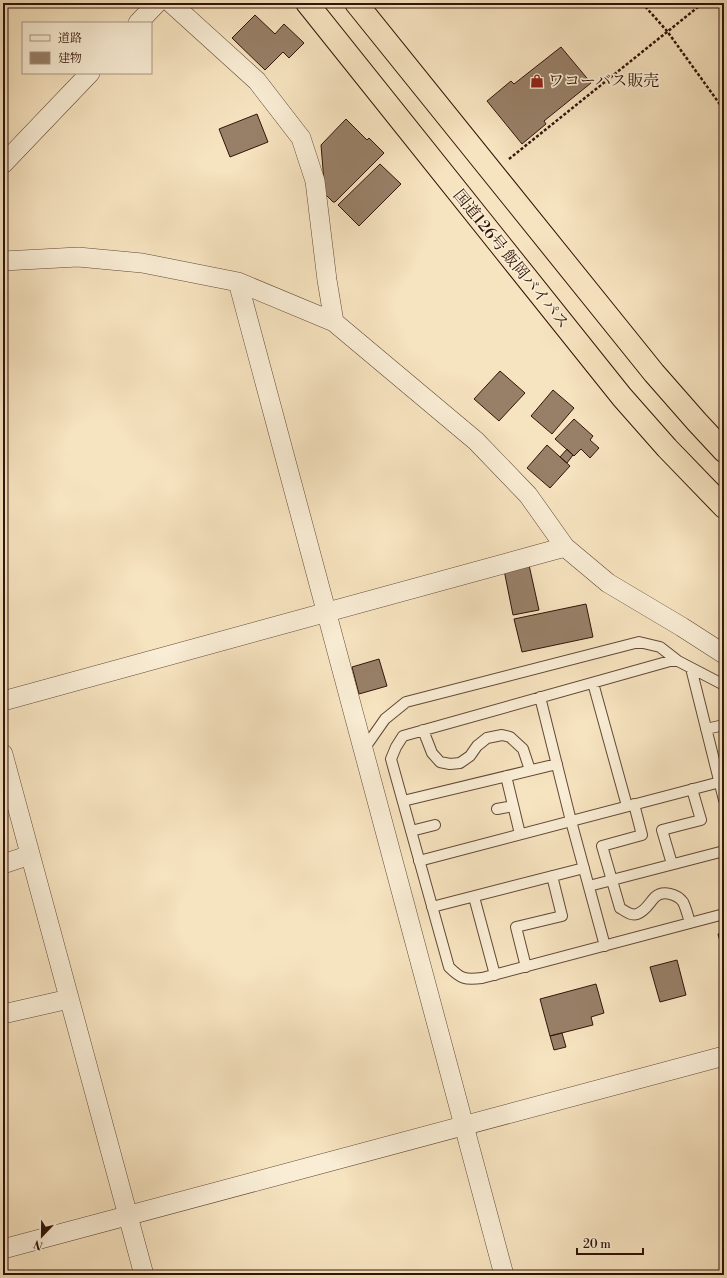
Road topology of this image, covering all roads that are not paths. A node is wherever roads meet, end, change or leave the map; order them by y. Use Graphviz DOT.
graph roads {
  1 [pos="157,3"];
  2 [pos="171,3"];
  3 [pos="307,3"];
  4 [pos="356,3"];
  5 [pos="139,22"];
  6 [pos="89,74"];
  7 [pos="3,164"];
  8 [pos="3,262"];
  9 [pos="238,282"];
  10 [pos="334,322"];
  11 [pos="724,451"];
  12 [pos="724,507"];
  13 [pos="565,547"];
  14 [pos="327,612"];
  15 [pos="724,654"];
  16 [pos="678,661"];
  17 [pos="691,668"];
  18 [pos="593,683"];
  19 [pos="724,685"];
  20 [pos="540,698"];
  21 [pos="3,701"];
  22 [pos="724,725"];
  23 [pos="706,729"];
  24 [pos="423,730"];
  25 [pos="364,749"];
  26 [pos="3,754"];
  27 [pos="557,764"];
  28 [pos="530,770"];
  29 [pos="506,776"];
  30 [pos="722,781"];
  31 [pos="692,789"];
  32 [pos="724,800"];
  33 [pos="403,802"];
  34 [pos="630,805"];
  35 [pos="513,806"];
  36 [pos="497,809"];
  37 [pos="571,821"];
  38 [pos="435,825"];
  39 [pos="411,831"];
  40 [pos="520,834"];
  41 [pos="724,851"];
  42 [pos="30,855"];
  43 [pos="419,861"];
  44 [pos="3,864"];
  45 [pos="672,864"];
  46 [pos="584,868"];
  47 [pos="552,876"];
  48 [pos="611,880"];
  49 [pos="589,886"];
  50 [pos="474,897"];
  51 [pos="432,907"];
  52 [pos="724,914"];
  53 [pos="690,923"];
  54 [pos="605,946"];
  55 [pos="526,966"];
  56 [pos="495,975"];
  57 [pos="69,998"];
  58 [pos="3,1014"];
  59 [pos="724,1056"];
  60 [pos="465,1125"];
  61 [pos="128,1215"];
  62 [pos="3,1249"];
  63 [pos="144,1275"];
  64 [pos="504,1275"];
  1 -- 5 [label="street"];
  2 -- 10 [label="street"];
  3 -- 12 [label="highway, 国道126号 飯岡バイパス"];
  4 -- 11 [label="highway"];
  6 -- 7 [label="street"];
  8 -- 9 [label="street"];
  9 -- 10 [label="street"];
  9 -- 14 [label="street"];
  10 -- 13 [label="street"];
  13 -- 14 [label="street"];
  13 -- 15 [label="street"];
  14 -- 21 [label="street"];
  14 -- 25 [label="street"];
  16 -- 17 [label="lane"];
  16 -- 18 [label="lane"];
  16 -- 25 [label="lane"];
  17 -- 19 [label="lane"];
  17 -- 23 [label="lane"];
  18 -- 20 [label="lane"];
  18 -- 34 [label="lane"];
  20 -- 24 [label="lane"];
  20 -- 27 [label="lane"];
  22 -- 23 [label="lane"];
  23 -- 30 [label="lane"];
  24 -- 28 [label="lane"];
  24 -- 33 [label="lane"];
  25 -- 60 [label="street"];
  26 -- 42 [label="street"];
  27 -- 28 [label="lane"];
  27 -- 37 [label="lane"];
  28 -- 29 [label="lane"];
  29 -- 33 [label="lane"];
  29 -- 35 [label="lane"];
  30 -- 31 [label="lane"];
  30 -- 32 [label="lane"];
  31 -- 34 [label="lane"];
  31 -- 45 [label="lane"];
  33 -- 39 [label="lane"];
  34 -- 37 [label="lane"];
  34 -- 48 [label="lane"];
  35 -- 36 [label="lane"];
  35 -- 40 [label="lane"];
  37 -- 40 [label="lane"];
  37 -- 46 [label="lane"];
  38 -- 39 [label="lane"];
  39 -- 43 [label="lane"];
  40 -- 43 [label="lane"];
  41 -- 45 [label="lane"];
  42 -- 44 [label="street"];
  42 -- 57 [label="street"];
  43 -- 51 [label="lane"];
  45 -- 48 [label="lane"];
  46 -- 47 [label="lane"];
  46 -- 49 [label="lane"];
  47 -- 50 [label="lane"];
  47 -- 55 [label="lane"];
  48 -- 49 [label="lane"];
  48 -- 53 [label="lane"];
  49 -- 54 [label="lane"];
  50 -- 51 [label="lane"];
  50 -- 56 [label="lane"];
  51 -- 56 [label="lane"];
  52 -- 53 [label="lane"];
  53 -- 54 [label="lane"];
  54 -- 55 [label="lane"];
  55 -- 56 [label="lane"];
  57 -- 58 [label="street"];
  57 -- 61 [label="street"];
  59 -- 60 [label="street"];
  60 -- 61 [label="street"];
  60 -- 64 [label="street"];
  61 -- 62 [label="street"];
  61 -- 63 [label="street"];
}
